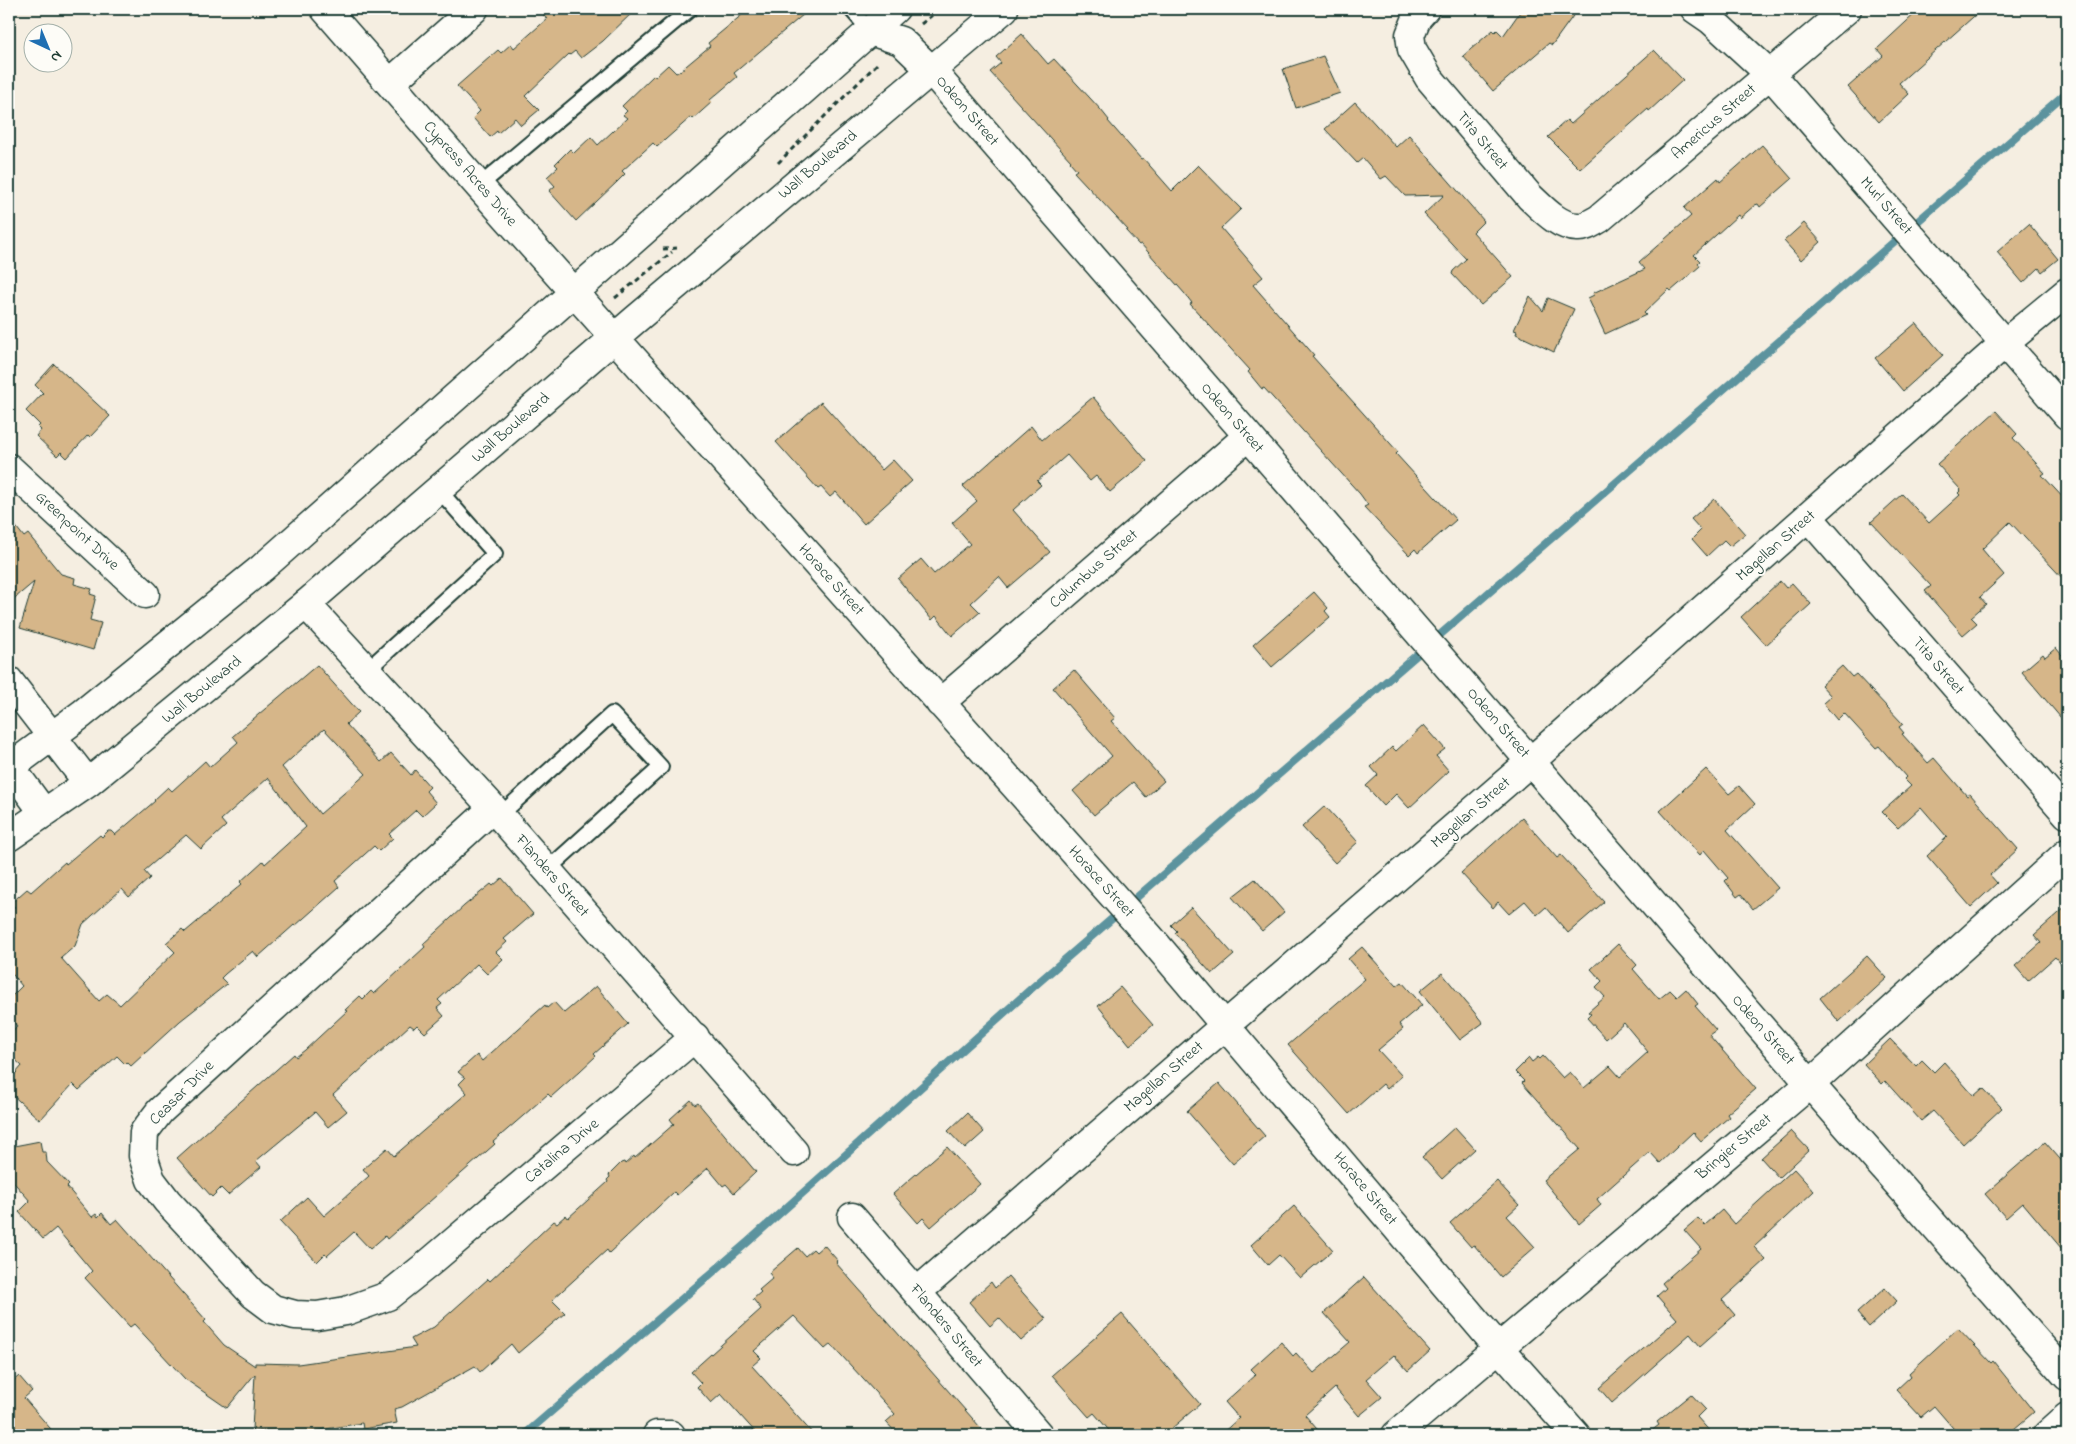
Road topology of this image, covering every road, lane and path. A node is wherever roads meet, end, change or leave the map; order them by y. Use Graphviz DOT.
graph roads {
  1 [pos="325,9"];
  2 [pos="474,9"];
  3 [pos="690,9"];
  4 [pos="851,9"];
  5 [pos="895,9"];
  6 [pos="940,9"];
  7 [pos="1004,9"];
  8 [pos="1425,9"];
  9 [pos="1695,9"];
  10 [pos="1847,9"];
  11 [pos="917,27"];
  12 [pos="870,31"];
  13 [pos="880,60"];
  14 [pos="930,69"];
  15 [pos="1770,74"];
  16 [pos="390,83"];
  17 [pos="772,168"];
  18 [pos="479,186"];
  19 [pos="1577,228"];
  20 [pos="685,242"];
  21 [pos="574,292"];
  22 [pos="2067,292"];
  23 [pos="615,298"];
  24 [pos="615,338"];
  25 [pos="2005,343"];
  26 [pos="2067,415"];
  27 [pos="1248,436"];
  28 [pos="9,468"];
  29 [pos="438,490"];
  30 [pos="1808,518"];
  31 [pos="145,594"];
  32 [pos="306,604"];
  33 [pos="366,670"];
  34 [pos="9,681"];
  35 [pos="940,703"];
  36 [pos="51,737"];
  37 [pos="1531,762"];
  38 [pos="9,767"];
  39 [pos="88,783"];
  40 [pos="496,812"];
  41 [pos="44,813"];
  42 [pos="2067,814"];
  43 [pos="9,837"];
  44 [pos="2067,853"];
  45 [pos="547,870"];
  46 [pos="1225,1025"];
  47 [pos="695,1038"];
  48 [pos="1810,1084"];
  49 [pos="794,1152"];
  50 [pos="852,1216"];
  51 [pos="428,1264"];
  52 [pos="917,1292"];
  53 [pos="1498,1347"];
  54 [pos="2067,1376"];
  55 [pos="2067,1417"];
  56 [pos="656,1435"];
  57 [pos="671,1435"];
  58 [pos="1039,1435"];
  59 [pos="1396,1435"];
  60 [pos="1576,1435"];
  61 [pos="2047,1435"];
  1 -- 16 [label="street, Cypress Acres Drive"];
  2 -- 16 [label="street"];
  3 -- 18 [label="lane"];
  4 -- 12 [label="lane"];
  5 -- 12 [label="street"];
  6 -- 11 [label="path"];
  7 -- 14 [label="street, Wall Boulevard"];
  8 -- 19 [label="street, Tita Street"];
  9 -- 15 [label="street, Murl Street"];
  10 -- 15 [label="street, Americus Street"];
  12 -- 14 [label="street, Odeon Street"];
  12 -- 21 [label="street"];
  13 -- 17 [label="path"];
  14 -- 24 [label="street, Wall Boulevard"];
  14 -- 27 [label="street, Odeon Street"];
  15 -- 19 [label="street, Americus Street"];
  15 -- 25 [label="street, Murl Street"];
  16 -- 18 [label="street, Cypress Acres Drive"];
  18 -- 21 [label="street, Cypress Acres Drive"];
  20 -- 23 [label="path"];
  21 -- 24 [label="street, Cypress Acres Drive"];
  21 -- 36 [label="street"];
  22 -- 25 [label="street, Magellan Street"];
  24 -- 29 [label="street, Wall Boulevard"];
  24 -- 35 [label="street, Horace Street"];
  25 -- 26 [label="street, Murl Street"];
  25 -- 30 [label="street, Magellan Street"];
  27 -- 35 [label="street, Columbus Street"];
  27 -- 37 [label="street, Odeon Street"];
  28 -- 31 [label="street, Greenpoint Drive"];
  29 -- 32 [label="street, Wall Boulevard"];
  29 -- 33 [label="lane"];
  30 -- 37 [label="street, Magellan Street"];
  30 -- 42 [label="street, Tita Street"];
  32 -- 33 [label="street, Flanders Street"];
  32 -- 39 [label="street, Wall Boulevard"];
  33 -- 40 [label="street, Flanders Street"];
  34 -- 36 [label="street"];
  35 -- 46 [label="street, Horace Street"];
  36 -- 38 [label="street"];
  36 -- 39 [label="street"];
  37 -- 46 [label="street, Magellan Street"];
  37 -- 48 [label="street, Odeon Street"];
  38 -- 41 [label="street"];
  39 -- 41 [label="street, Wall Boulevard"];
  40 -- 45 [label="street, Flanders Street"];
  40 -- 45 [label="lane"];
  40 -- 51 [label="street, Ceasar Drive"];
  41 -- 43 [label="street, Wall Boulevard"];
  44 -- 48 [label="street, Bringier Street"];
  45 -- 47 [label="street, Flanders Street"];
  46 -- 52 [label="street, Magellan Street"];
  46 -- 53 [label="street, Horace Street"];
  47 -- 49 [label="street, Flanders Street"];
  47 -- 51 [label="street, Catalina Drive"];
  48 -- 53 [label="street, Bringier Street"];
  48 -- 54 [label="street, Odeon Street"];
  50 -- 52 [label="street, Flanders Street"];
  52 -- 58 [label="street, Flanders Street"];
  53 -- 59 [label="street, Bringier Street"];
  53 -- 60 [label="street, Horace Street"];
  55 -- 61 [label="street"];
  56 -- 57 [label="street"];
}
